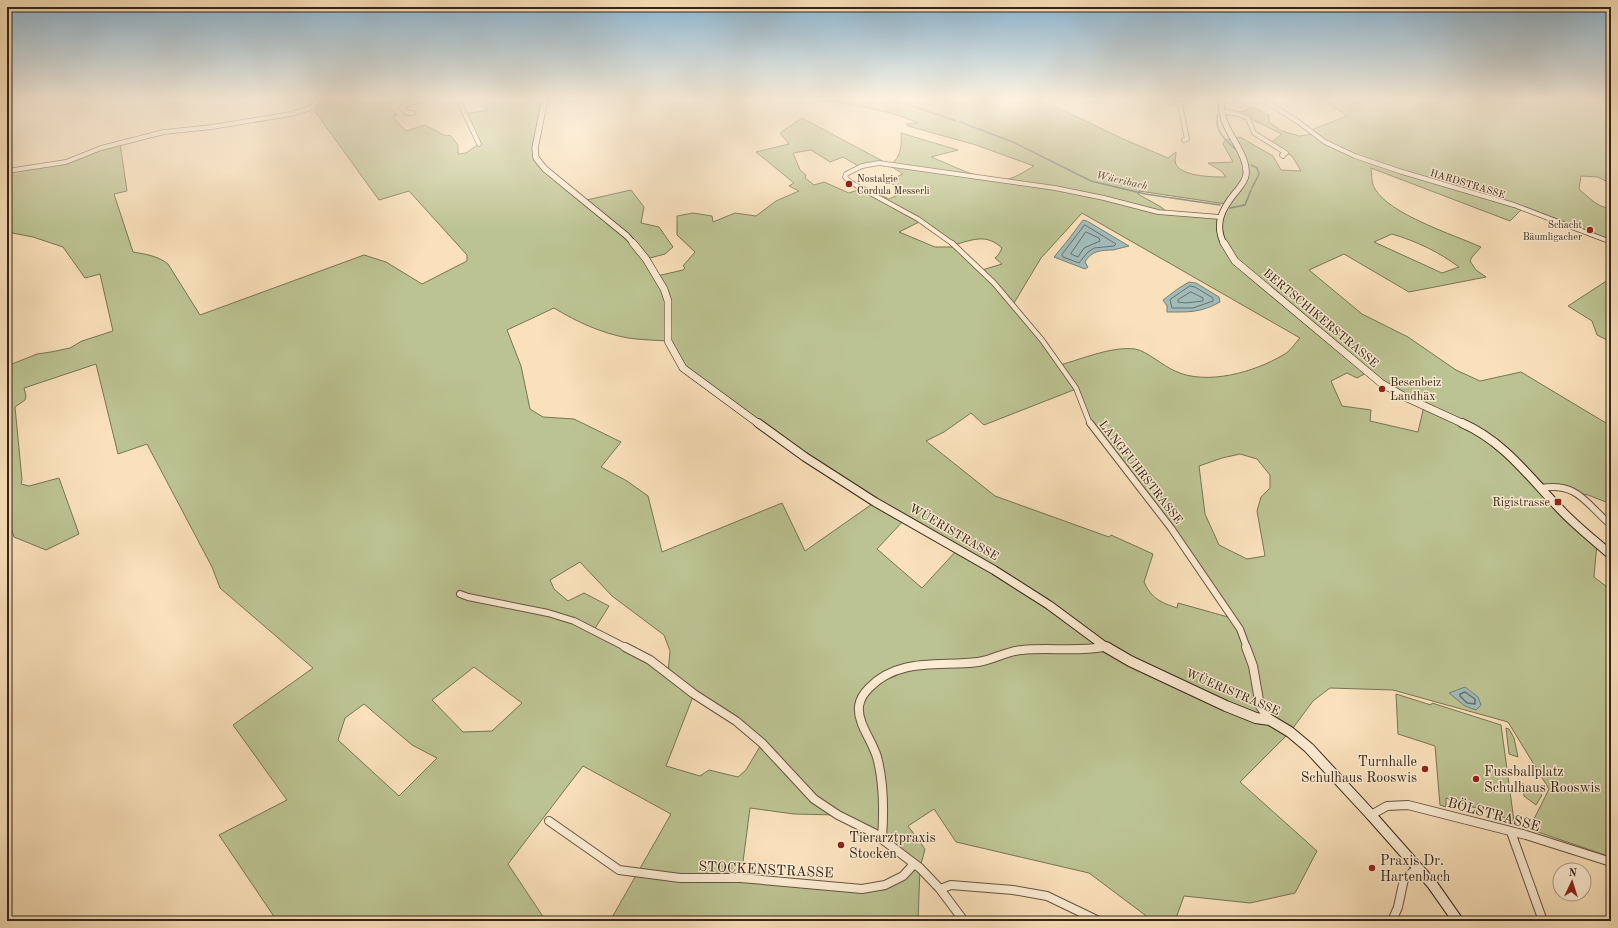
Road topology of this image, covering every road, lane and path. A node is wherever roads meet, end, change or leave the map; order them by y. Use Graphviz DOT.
graph roads {
  1 [pos="123,142"];
  2 [pos="536,142"];
  3 [pos="1234,142"];
  4 [pos="1268,142"];
  5 [pos="1326,142"];
  6 [pos="1283,156"];
  7 [pos="7,171"];
  8 [pos="1220,217"];
  9 [pos="1611,242"];
  10 [pos="1541,488"];
  11 [pos="1611,525"];
  12 [pos="1611,555"];
  13 [pos="460,594"];
  14 [pos="1105,647"];
  15 [pos="1270,720"];
  16 [pos="1371,815"];
  17 [pos="549,821"];
  18 [pos="1511,832"];
  19 [pos="882,838"];
  20 [pos="1611,862"];
  21 [pos="914,864"];
  22 [pos="1418,868"];
  23 [pos="940,889"];
  24 [pos="964,921"];
  25 [pos="1099,921"];
  26 [pos="1392,921"];
  27 [pos="1458,921"];
  28 [pos="1543,921"];
  1 -- 7 [label="street"];
  2 -- 14 [label="street, WÜERISTRASSE"];
  3 -- 8 [label="street"];
  4 -- 6 [label="street"];
  5 -- 9 [label="street, HARDSTRASSE"];
  8 -- 10 [label="street, BERTSCHIKERSTRASSE"];
  8 -- 15 [label="street, LANGFUHRSTRASSE"];
  10 -- 11 [label="street"];
  10 -- 12 [label="street, BERTSCHIKERSTRASSE"];
  13 -- 19 [label="street"];
  14 -- 15 [label="street, WÜERISTRASSE"];
  14 -- 19 [label="street"];
  15 -- 16 [label="street, WÜERISTRASSE"];
  16 -- 18 [label="street, BÖLSTRASSE"];
  16 -- 22 [label="street, WÜERISTRASSE"];
  17 -- 21 [label="street, STOCKENSTRASSE"];
  18 -- 20 [label="street, BÖLSTRASSE"];
  18 -- 28 [label="street"];
  19 -- 21 [label="street"];
  21 -- 23 [label="street"];
  22 -- 26 [label="street"];
  22 -- 27 [label="street, WÜERISTRASSE"];
  23 -- 24 [label="street"];
  23 -- 25 [label="street"];
}
